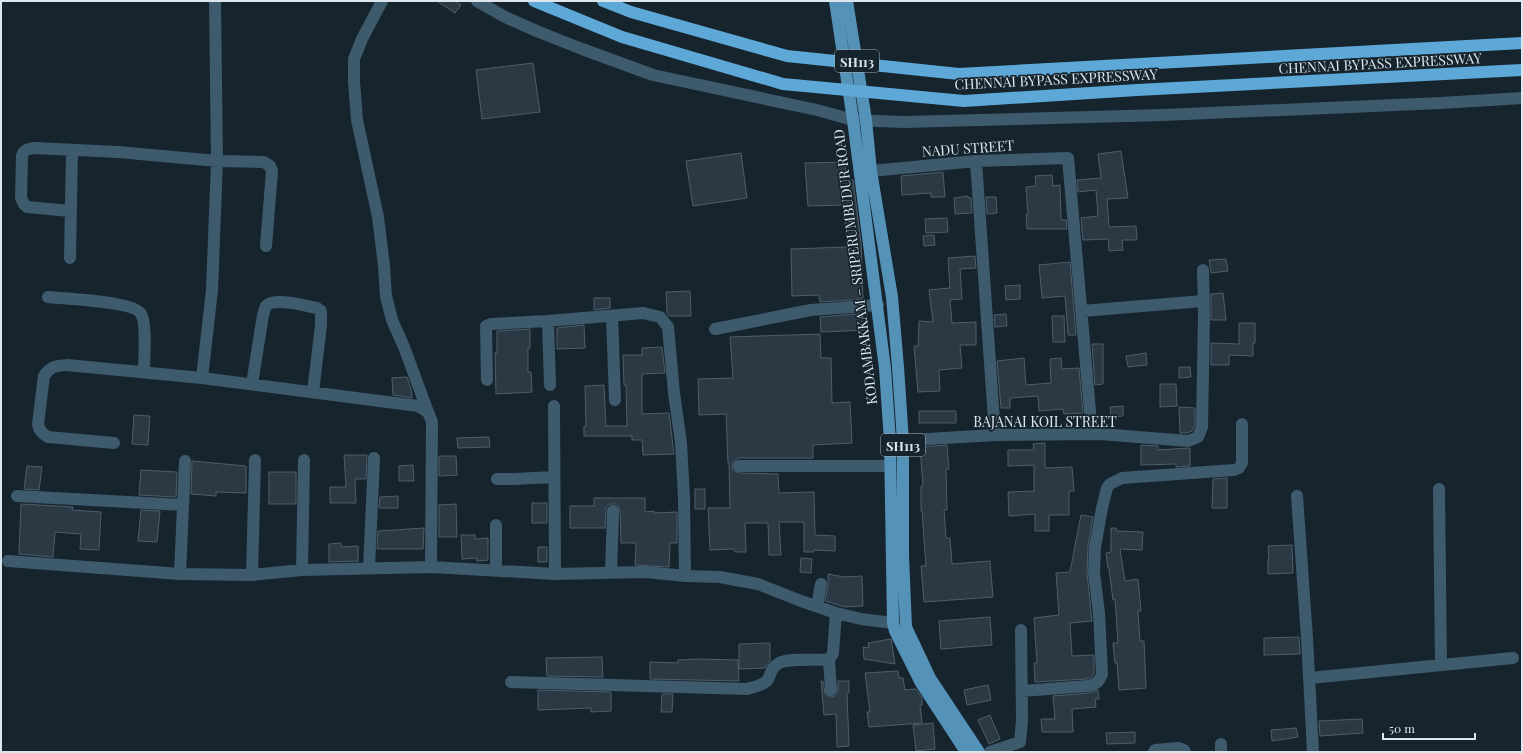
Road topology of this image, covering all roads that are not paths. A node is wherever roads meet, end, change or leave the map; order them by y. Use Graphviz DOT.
graph roads {
  1 [pos="215,1"];
  2 [pos="382,1"];
  3 [pos="477,1"];
  4 [pos="534,1"];
  5 [pos="603,1"];
  6 [pos="835,1"];
  7 [pos="847,1"];
  8 [pos="1522,42"];
  9 [pos="1522,70"];
  10 [pos="1522,98"];
  11 [pos="853,120"];
  12 [pos="866,120"];
  13 [pos="72,150"];
  14 [pos="976,161"];
  15 [pos="217,162"];
  16 [pos="871,171"];
  17 [pos="70,212"];
  18 [pos="266,246"];
  19 [pos="70,258"];
  20 [pos="1203,270"];
  21 [pos="48,297"];
  22 [pos="1203,301"];
  23 [pos="878,305"];
  24 [pos="1082,311"];
  25 [pos="612,316"];
  26 [pos="548,321"];
  27 [pos="715,329"];
  28 [pos="144,372"];
  29 [pos="202,378"];
  30 [pos="487,380"];
  31 [pos="252,384"];
  32 [pos="550,385"];
  33 [pos="313,392"];
  34 [pos="615,400"];
  35 [pos="554,406"];
  36 [pos="428,412"];
  37 [pos="1242,424"];
  38 [pos="1092,434"];
  39 [pos="995,435"];
  40 [pos="890,441"];
  41 [pos="903,441"];
  42 [pos="114,443"];
  43 [pos="374,458"];
  44 [pos="255,460"];
  45 [pos="304,460"];
  46 [pos="185,461"];
  47 [pos="739,466"];
  48 [pos="890,466"];
  49 [pos="554,477"];
  50 [pos="497,479"];
  51 [pos="1439,489"];
  52 [pos="17,496"];
  53 [pos="1297,496"];
  54 [pos="183,505"];
  55 [pos="613,511"];
  56 [pos="496,526"];
  57 [pos="8,561"];
  58 [pos="431,567"];
  59 [pos="369,568"];
  60 [pos="302,570"];
  61 [pos="496,571"];
  62 [pos="611,572"];
  63 [pos="180,574"];
  64 [pos="555,574"];
  65 [pos="252,575"];
  66 [pos="685,576"];
  67 [pos="821,584"];
  68 [pos="817,606"];
  69 [pos="836,613"];
  70 [pos="893,623"];
  71 [pos="1021,630"];
  72 [pos="1513,658"];
  73 [pos="829,660"];
  74 [pos="1441,665"];
  75 [pos="1310,678"];
  76 [pos="511,682"];
  77 [pos="831,690"];
  78 [pos="1022,691"];
  79 [pos="966,752"];
  80 [pos="980,752"];
  81 [pos="990,752"];
  82 [pos="1154,752"];
  83 [pos="1185,752"];
  84 [pos="1313,752"];
  1 -- 15 [label="street"];
  2 -- 36 [label="street"];
  3 -- 11 [label="street"];
  4 -- 9 [label="highway, CHENNAI BYPASS EXPRESSWAY"];
  5 -- 8 [label="highway, CHENNAI BYPASS EXPRESSWAY"];
  6 -- 11 [label="main road, KODAMBAKKAM – SRIPERUMBUDUR ROAD / SH113"];
  7 -- 12 [label="main road, KODAMBAKKAM – SRIPERUMBUDUR ROAD / SH113"];
  10 -- 12 [label="street"];
  11 -- 12 [label="street"];
  11 -- 23 [label="main road, KODAMBAKKAM – SRIPERUMBUDUR ROAD / SH113"];
  12 -- 16 [label="main road, KODAMBAKKAM – SRIPERUMBUDUR ROAD / SH113"];
  13 -- 15 [label="street"];
  13 -- 17 [label="street"];
  13 -- 17 [label="street"];
  14 -- 16 [label="street, NADU STREET"];
  14 -- 24 [label="street, NADU STREET"];
  14 -- 39 [label="street"];
  15 -- 18 [label="street"];
  15 -- 29 [label="street"];
  16 -- 41 [label="main road, KODAMBAKKAM – SRIPERUMBUDUR ROAD / SH113"];
  17 -- 19 [label="street"];
  20 -- 22 [label="street"];
  21 -- 28 [label="street"];
  22 -- 24 [label="street"];
  22 -- 38 [label="street, BAJANAI KOIL STREET"];
  23 -- 27 [label="street"];
  23 -- 40 [label="main road, KODAMBAKKAM – SRIPERUMBUDUR ROAD / SH113"];
  24 -- 38 [label="street"];
  25 -- 26 [label="street"];
  25 -- 34 [label="street"];
  25 -- 66 [label="street"];
  26 -- 30 [label="street"];
  26 -- 32 [label="street"];
  28 -- 29 [label="street"];
  28 -- 42 [label="street"];
  29 -- 31 [label="street"];
  31 -- 33 [label="street"];
  31 -- 33 [label="street"];
  33 -- 36 [label="street"];
  35 -- 49 [label="street"];
  36 -- 58 [label="street"];
  37 -- 78 [label="street"];
  38 -- 39 [label="street, BAJANAI KOIL STREET"];
  39 -- 41 [label="street, BAJANAI KOIL STREET"];
  40 -- 41 [label="street, BAJANAI KOIL STREET"];
  40 -- 48 [label="main road, KODAMBAKKAM – SRIPERUMBUDUR ROAD / SH113"];
  41 -- 80 [label="main road, KODAMBAKKAM – SRIPERUMBUDUR ROAD / SH113"];
  43 -- 59 [label="street"];
  44 -- 65 [label="street"];
  45 -- 60 [label="street"];
  46 -- 54 [label="street"];
  47 -- 48 [label="street"];
  48 -- 70 [label="main road, KODAMBAKKAM – SRIPERUMBUDUR ROAD / SH113"];
  49 -- 50 [label="street"];
  49 -- 64 [label="street"];
  51 -- 74 [label="street"];
  52 -- 54 [label="street"];
  53 -- 75 [label="street"];
  54 -- 63 [label="street"];
  55 -- 62 [label="street"];
  56 -- 61 [label="street"];
  57 -- 63 [label="street"];
  58 -- 59 [label="street"];
  58 -- 61 [label="street"];
  59 -- 60 [label="street"];
  60 -- 65 [label="street"];
  61 -- 64 [label="street"];
  62 -- 64 [label="street"];
  62 -- 66 [label="street"];
  63 -- 65 [label="street"];
  66 -- 68 [label="street"];
  67 -- 68 [label="street"];
  68 -- 69 [label="street"];
  69 -- 70 [label="street"];
  69 -- 73 [label="street"];
  70 -- 79 [label="main road, KODAMBAKKAM – SRIPERUMBUDUR ROAD / SH113"];
  71 -- 78 [label="street"];
  72 -- 74 [label="street"];
  73 -- 76 [label="street"];
  73 -- 77 [label="street"];
  74 -- 75 [label="street"];
  75 -- 84 [label="street"];
  78 -- 81 [label="street"];
  82 -- 83 [label="street"];
}
